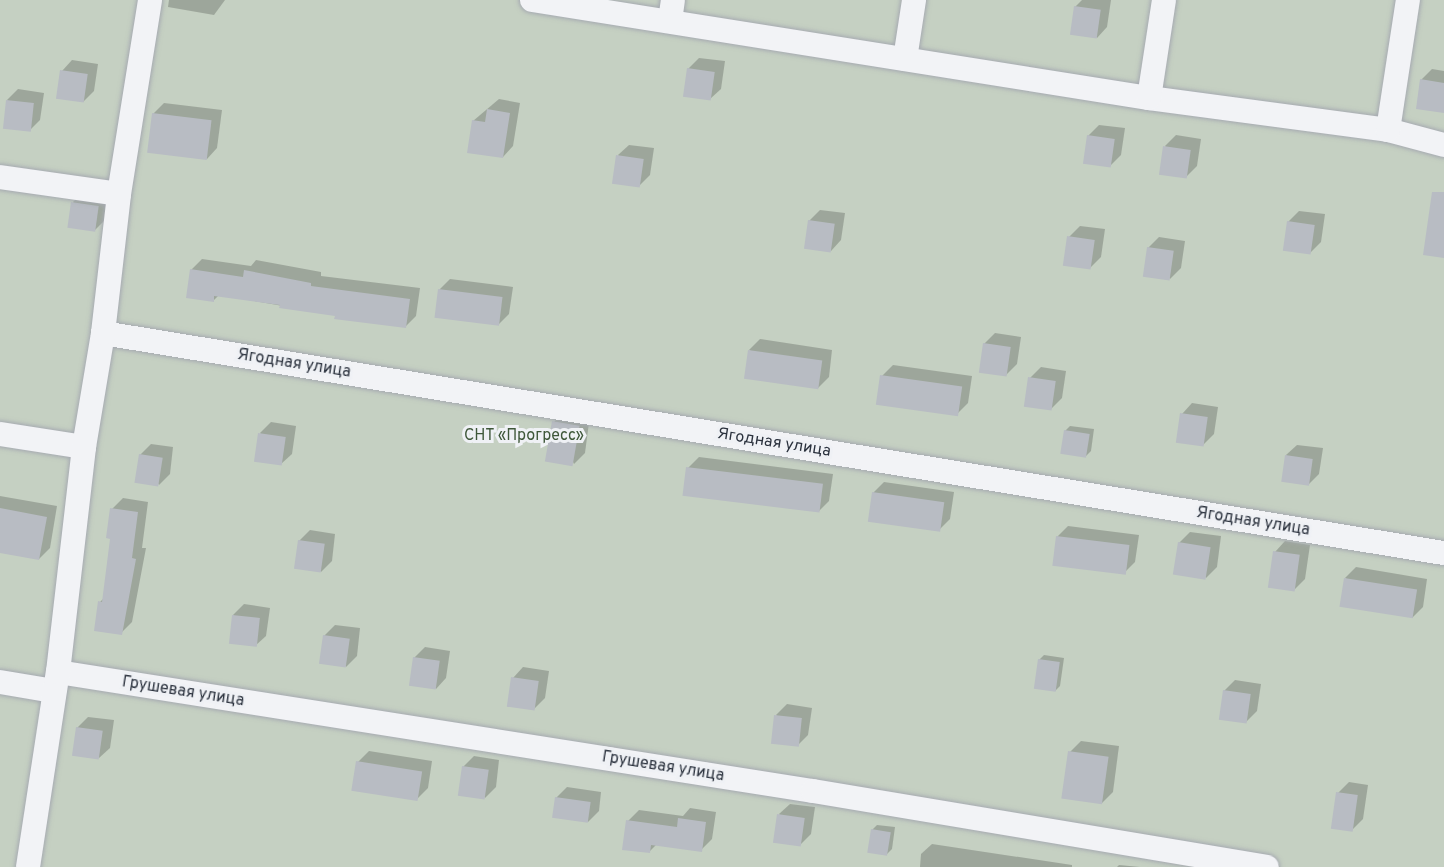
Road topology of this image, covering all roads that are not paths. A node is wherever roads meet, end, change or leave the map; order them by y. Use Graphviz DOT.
graph roads {
  1 [pos="150,0"];
  2 [pos="532,0"];
  3 [pos="914,0"];
  4 [pos="1164,0"];
  5 [pos="1408,0"];
  6 [pos="671,11"];
  7 [pos="905,59"];
  8 [pos="1149,98"];
  9 [pos="1388,130"];
  10 [pos="1444,145"];
  11 [pos="0,177"];
  12 [pos="119,194"];
  13 [pos="103,333"];
  14 [pos="0,434"];
  15 [pos="84,447"];
  16 [pos="1444,553"];
  17 [pos="56,681"];
  18 [pos="0,682"];
  19 [pos="28,867"];
  20 [pos="1267,867"];
  1 -- 12 [label="street"];
  2 -- 6 [label="street"];
  3 -- 7 [label="street"];
  4 -- 8 [label="street"];
  5 -- 9 [label="street"];
  6 -- 7 [label="street"];
  7 -- 8 [label="street"];
  8 -- 9 [label="street"];
  9 -- 10 [label="street"];
  11 -- 12 [label="street"];
  12 -- 13 [label="street"];
  13 -- 15 [label="street"];
  13 -- 16 [label="street, Ягодная улица"];
  14 -- 15 [label="street"];
  15 -- 17 [label="street"];
  17 -- 18 [label="street, Грушевая улица"];
  17 -- 19 [label="street"];
  17 -- 20 [label="street, Грушевая улица"];
}
